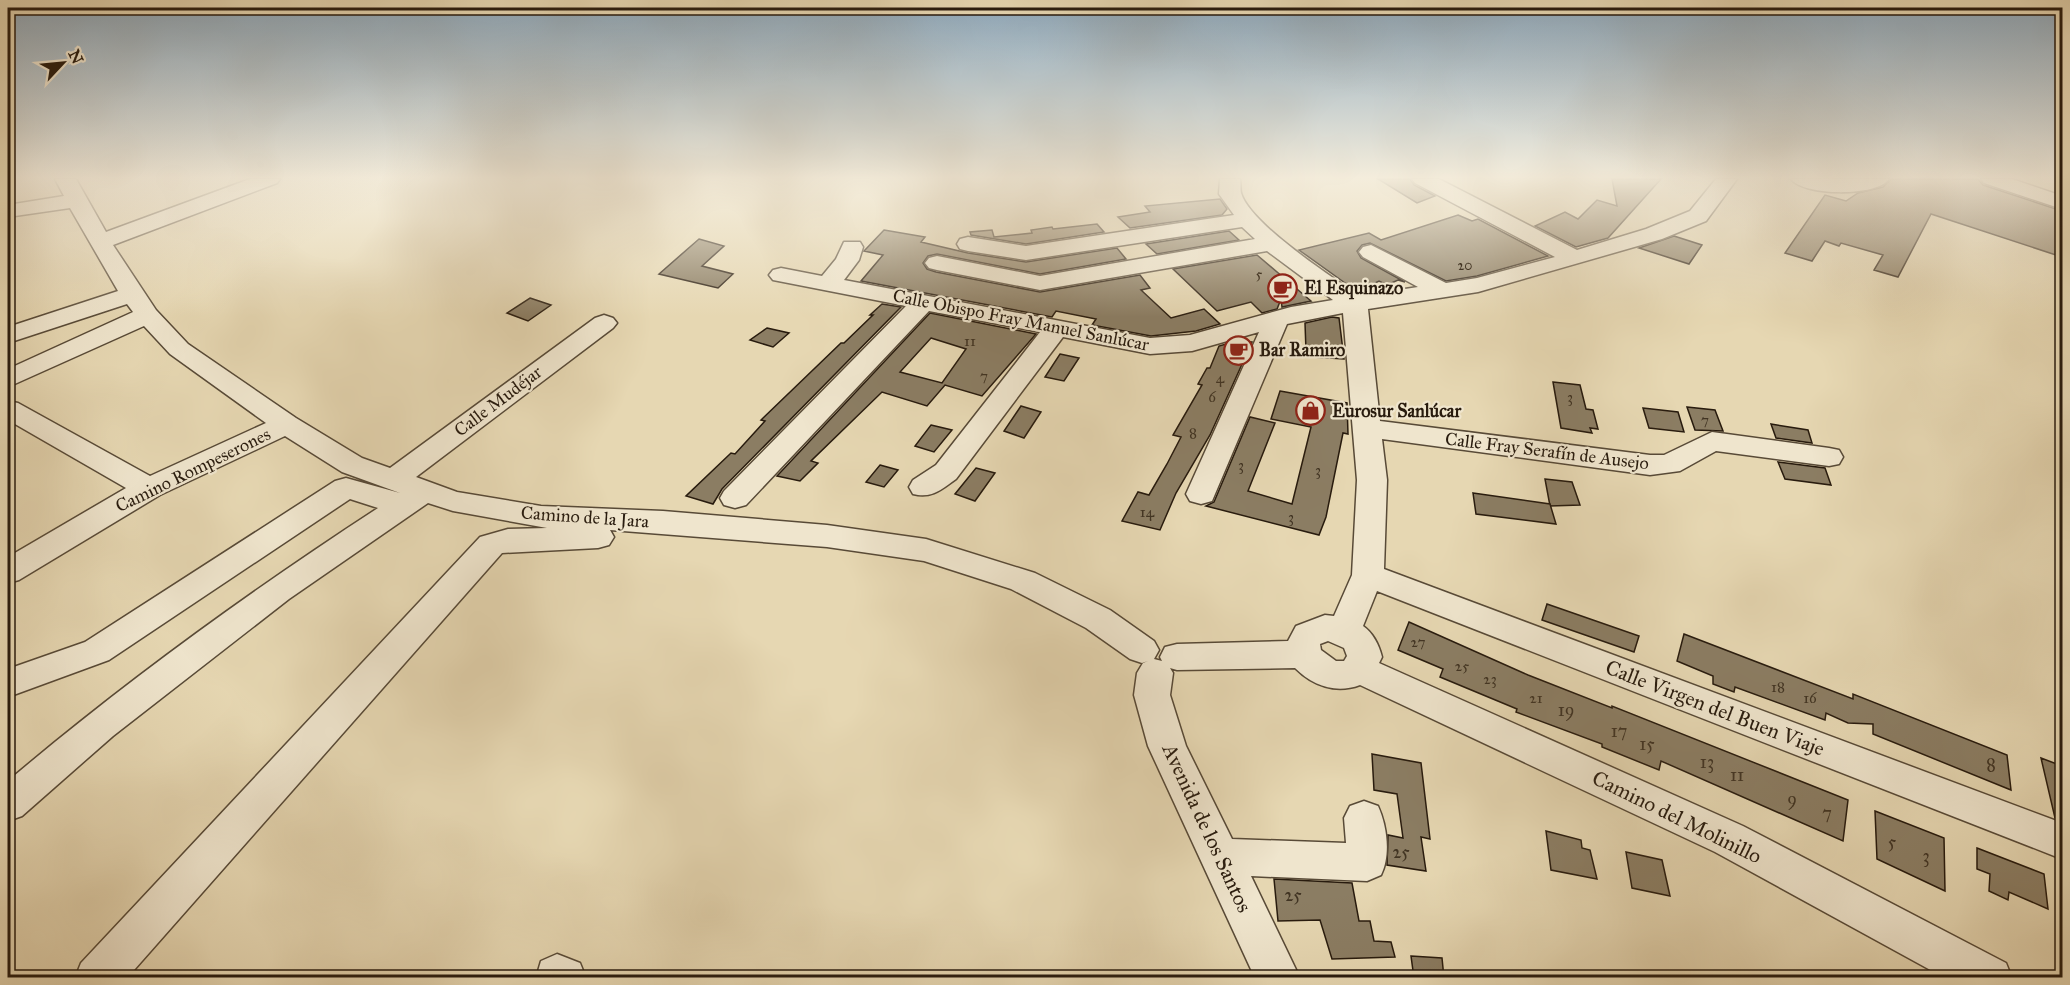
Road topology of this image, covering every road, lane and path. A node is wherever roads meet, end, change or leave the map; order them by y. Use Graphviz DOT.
graph roads {
  1 [pos="91,225"];
  2 [pos="147,225"];
  3 [pos="1210,225"];
  4 [pos="1255,225"];
  5 [pos="1511,225"];
  6 [pos="1676,225"];
  7 [pos="101,242"];
  8 [pos="1272,243"];
  9 [pos="968,244"];
  10 [pos="852,248"];
  11 [pos="1371,252"];
  12 [pos="1575,258"];
  13 [pos="937,263"];
  14 [pos="781,275"];
  15 [pos="828,284"];
  16 [pos="1444,291"];
  17 [pos="924,302"];
  18 [pos="140,304"];
  19 [pos="1355,304"];
  20 [pos="1270,321"];
  21 [pos="604,323"];
  22 [pos="1057,328"];
  23 [pos="8,335"];
  24 [pos="8,379"];
  25 [pos="8,409"];
  26 [pos="286,424"];
  27 [pos="1367,428"];
  28 [pos="1829,457"];
  29 [pos="924,487"];
  30 [pos="148,488"];
  31 [pos="407,492"];
  32 [pos="1201,494"];
  33 [pos="735,498"];
  34 [pos="652,522"];
  35 [pos="8,572"];
  36 [pos="1368,575"];
  37 [pos="1344,631"];
  38 [pos="1304,654"];
  39 [pos="1158,660"];
  40 [pos="1359,669"];
  41 [pos="8,683"];
  42 [pos="8,804"];
  43 [pos="1364,818"];
  44 [pos="2062,841"];
  45 [pos="1219,857"];
  46 [pos="97,978"];
  47 [pos="1278,978"];
  48 [pos="1990,978"];
  1 -- 7 [label="street, Camino de la Jara"];
  2 -- 7 [label="street"];
  3 -- 9 [label="street"];
  4 -- 8 [label="street"];
  5 -- 12 [label="street"];
  6 -- 12 [label="street, Calle Obispo Fray Manuel Sanlúcar"];
  7 -- 18 [label="street, Camino de la Jara"];
  8 -- 13 [label="street"];
  8 -- 19 [label="street"];
  10 -- 15 [label="street"];
  11 -- 16 [label="street"];
  12 -- 16 [label="street, Calle Obispo Fray Manuel Sanlúcar"];
  14 -- 15 [label="street, Calle Obispo Fray Manuel Sanlúcar"];
  15 -- 17 [label="street, Calle Obispo Fray Manuel Sanlúcar"];
  16 -- 19 [label="street, Calle Obispo Fray Manuel Sanlúcar"];
  17 -- 22 [label="street, Calle Obispo Fray Manuel Sanlúcar"];
  17 -- 33 [label="street"];
  18 -- 23 [label="street"];
  18 -- 24 [label="street"];
  18 -- 26 [label="street, Camino de la Jara"];
  19 -- 20 [label="street, Calle Obispo Fray Manuel Sanlúcar"];
  19 -- 27 [label="street"];
  20 -- 22 [label="street, Calle Obispo Fray Manuel Sanlúcar"];
  20 -- 32 [label="street"];
  21 -- 31 [label="street, Calle Mudéjar"];
  22 -- 29 [label="street"];
  25 -- 30 [label="street"];
  26 -- 30 [label="street, Camino Rompeserones"];
  26 -- 31 [label="street, Camino de la Jara"];
  27 -- 28 [label="street, Calle Fray Serafín de Ausejo"];
  27 -- 36 [label="street"];
  30 -- 35 [label="street, Camino Rompeserones"];
  31 -- 34 [label="street, Camino de la Jara"];
  31 -- 41 [label="street"];
  31 -- 42 [label="street, Calle Mudéjar"];
  34 -- 39 [label="street, Camino de la Jara"];
  34 -- 46 [label="street"];
  36 -- 37 [label="street"];
  36 -- 44 [label="street, Calle Virgen del Buen Viaje"];
  37 -- 38 [label="street"];
  37 -- 40 [label="street"];
  38 -- 39 [label="street"];
  38 -- 40 [label="street"];
  39 -- 45 [label="street, Avenida de los Santos"];
  40 -- 48 [label="street, Camino del Molinillo"];
  43 -- 45 [label="street"];
  45 -- 47 [label="street, Avenida de los Santos"];
}
